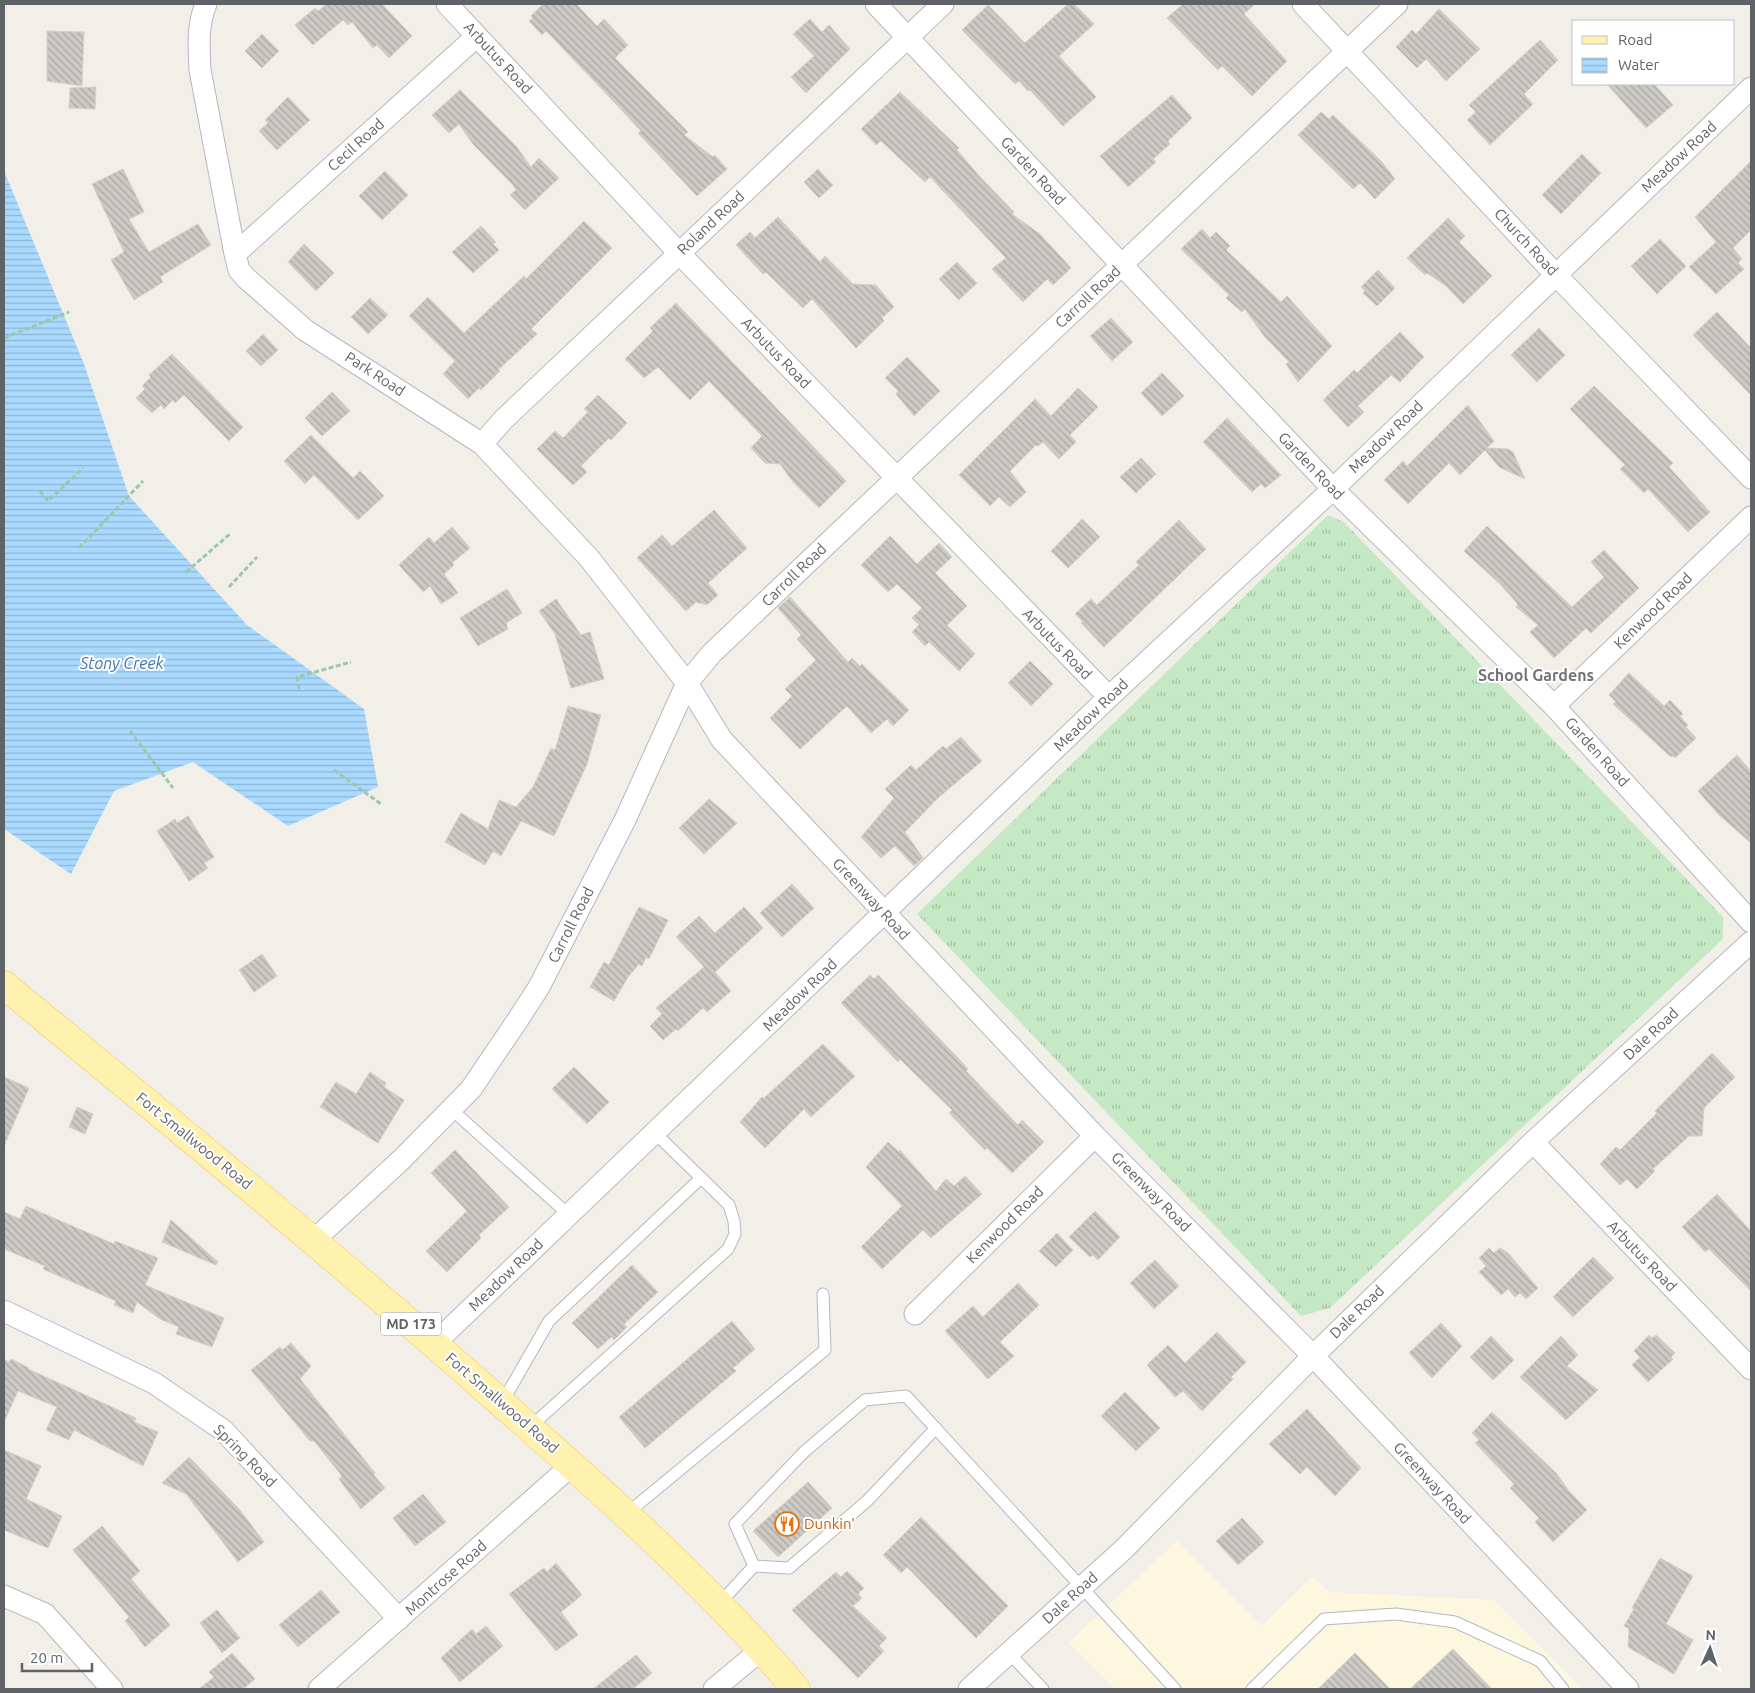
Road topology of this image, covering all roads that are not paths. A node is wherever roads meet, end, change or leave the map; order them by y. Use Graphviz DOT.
graph roads {
  1 [pos="206,4"];
  2 [pos="447,4"];
  3 [pos="876,4"];
  4 [pos="943,4"];
  5 [pos="1303,4"];
  6 [pos="1397,4"];
  7 [pos="477,36"];
  8 [pos="908,37"];
  9 [pos="1348,50"];
  10 [pos="1751,88"];
  11 [pos="679,253"];
  12 [pos="235,254"];
  13 [pos="1121,265"];
  14 [pos="1555,274"];
  15 [pos="482,444"];
  16 [pos="897,478"];
  17 [pos="1751,478"];
  18 [pos="1333,489"];
  19 [pos="1751,517"];
  20 [pos="687,683"];
  21 [pos="1109,697"];
  22 [pos="1554,706"];
  23 [pos="885,914"];
  24 [pos="1751,922"];
  25 [pos="1751,942"];
  26 [pos="4,985"];
  27 [pos="451,1109"];
  28 [pos="655,1133"];
  29 [pos="1095,1136"];
  30 [pos="1533,1142"];
  31 [pos="701,1178"];
  32 [pos="570,1215"];
  33 [pos="314,1240"];
  34 [pos="823,1294"];
  35 [pos="4,1311"];
  36 [pos="915,1314"];
  37 [pos="434,1344"];
  38 [pos="1312,1356"];
  39 [pos="1751,1370"];
  40 [pos="501,1403"];
  41 [pos="529,1428"];
  42 [pos="936,1428"];
  43 [pos="572,1465"];
  44 [pos="625,1515"];
  45 [pos="754,1566"];
  46 [pos="1082,1587"];
  47 [pos="4,1596"];
  48 [pos="719,1604"];
  49 [pos="399,1620"];
  50 [pos="762,1649"];
  51 [pos="1009,1653"];
  52 [pos="112,1689"];
  53 [pos="319,1689"];
  54 [pos="714,1689"];
  55 [pos="796,1689"];
  56 [pos="970,1689"];
  57 [pos="1043,1689"];
  58 [pos="1175,1689"];
  59 [pos="1252,1689"];
  60 [pos="1563,1689"];
  61 [pos="1628,1689"];
  1 -- 12 [label="street, Park Road"];
  2 -- 7 [label="street, Arbutus Road"];
  3 -- 8 [label="street, Garden Road"];
  4 -- 8 [label="street, Roland Road"];
  5 -- 9 [label="street, Church Road"];
  6 -- 9 [label="street, Carroll Road"];
  7 -- 11 [label="street, Arbutus Road"];
  7 -- 12 [label="street, Cecil Road"];
  8 -- 11 [label="street, Roland Road"];
  8 -- 13 [label="street, Garden Road"];
  9 -- 13 [label="street, Carroll Road"];
  9 -- 14 [label="street, Church Road"];
  10 -- 14 [label="street, Meadow Road"];
  11 -- 15 [label="street, Roland Road"];
  11 -- 16 [label="street, Arbutus Road"];
  12 -- 15 [label="street, Park Road"];
  13 -- 16 [label="street, Carroll Road"];
  13 -- 18 [label="street, Garden Road"];
  14 -- 17 [label="street, Church Road"];
  14 -- 18 [label="street, Meadow Road"];
  15 -- 20 [label="street, Park Road"];
  16 -- 20 [label="street, Carroll Road"];
  16 -- 21 [label="street, Arbutus Road"];
  18 -- 21 [label="street, Meadow Road"];
  18 -- 22 [label="street, Garden Road"];
  19 -- 22 [label="street, Kenwood Road"];
  20 -- 23 [label="street, Greenway Road"];
  20 -- 27 [label="street, Carroll Road"];
  21 -- 23 [label="street, Meadow Road"];
  22 -- 24 [label="street, Garden Road"];
  23 -- 28 [label="street, Meadow Road"];
  23 -- 29 [label="street, Greenway Road"];
  25 -- 30 [label="street, Dale Road"];
  26 -- 33 [label="main road, Fort Smallwood Road / MD 173"];
  27 -- 32 [label="lane"];
  27 -- 33 [label="street, Carroll Road"];
  28 -- 31 [label="lane"];
  28 -- 32 [label="street, Meadow Road"];
  29 -- 36 [label="street, Kenwood Road"];
  29 -- 38 [label="street, Greenway Road"];
  30 -- 38 [label="street, Dale Road"];
  30 -- 39 [label="street, Arbutus Road"];
  31 -- 40 [label="lane"];
  31 -- 41 [label="lane"];
  32 -- 37 [label="street, Meadow Road"];
  33 -- 37 [label="main road, Fort Smallwood Road / MD 173"];
  34 -- 44 [label="lane"];
  35 -- 49 [label="street, Spring Road"];
  37 -- 40 [label="main road, Fort Smallwood Road / MD 173"];
  38 -- 46 [label="street, Dale Road"];
  38 -- 61 [label="street, Greenway Road"];
  40 -- 41 [label="main road, Fort Smallwood Road / MD 173"];
  41 -- 43 [label="main road, Fort Smallwood Road / MD 173"];
  42 -- 45 [label="lane"];
  42 -- 45 [label="lane"];
  42 -- 46 [label="lane"];
  43 -- 44 [label="main road, Fort Smallwood Road / MD 173"];
  43 -- 49 [label="street, Montrose Road"];
  44 -- 48 [label="main road, Fort Smallwood Road / MD 173"];
  45 -- 48 [label="lane"];
  46 -- 51 [label="street, Dale Road"];
  46 -- 58 [label="lane"];
  47 -- 52 [label="street"];
  48 -- 50 [label="main road, Fort Smallwood Road / MD 173"];
  49 -- 53 [label="street, Montrose Road"];
  50 -- 54 [label="street"];
  50 -- 55 [label="main road, Fort Smallwood Road / MD 173"];
  51 -- 56 [label="street, Dale Road"];
  51 -- 57 [label="lane"];
  59 -- 60 [label="lane"];
}
